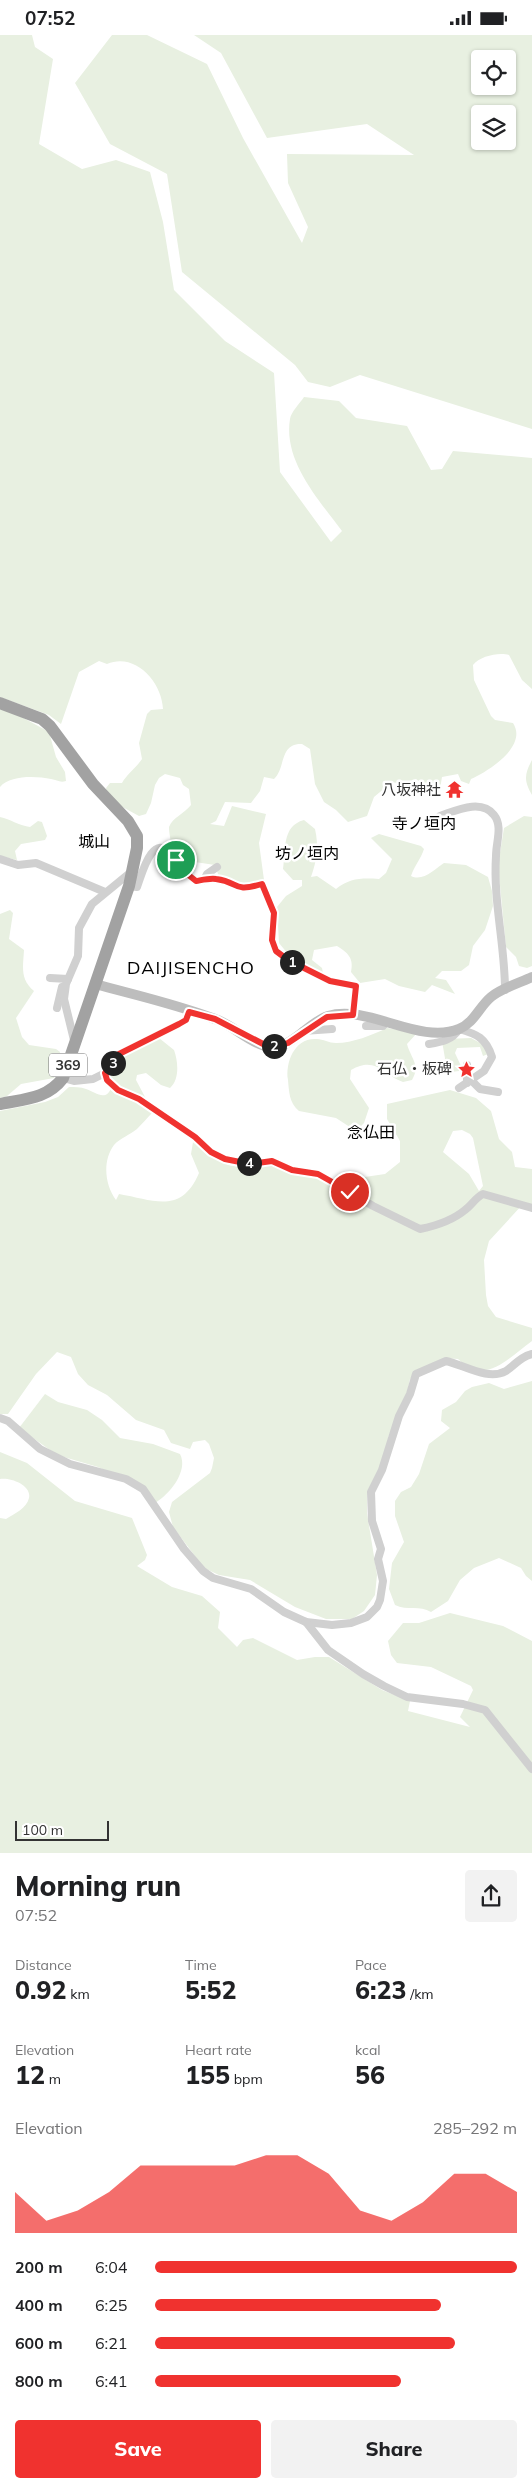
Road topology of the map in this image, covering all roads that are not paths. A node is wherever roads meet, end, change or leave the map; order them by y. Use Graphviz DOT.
graph roads {
  1 [pos="0,703"];
  2 [pos="440,816"];
  3 [pos="0,859"];
  4 [pos="135,866"];
  5 [pos="217,867"];
  6 [pos="204,880"];
  7 [pos="129,886"];
  8 [pos="105,893"];
  9 [pos="532,977"];
  10 [pos="50,978"];
  11 [pos="67,982"];
  12 [pos="95,984"];
  13 [pos="505,989"];
  14 [pos="57,1008"];
  15 [pos="189,1012"];
  16 [pos="353,1015"];
  17 [pos="386,1022"];
  18 [pos="366,1026"];
  19 [pos="332,1029"];
  20 [pos="459,1029"];
  21 [pos="303,1031"];
  22 [pos="76,1044"];
  23 [pos="429,1044"];
  24 [pos="467,1065"];
  25 [pos="105,1073"];
  26 [pos="63,1078"];
  27 [pos="469,1081"];
  28 [pos="459,1088"];
  29 [pos="498,1092"];
  30 [pos="0,1104"];
  31 [pos="532,1207"];
  32 [pos="532,1355"];
  33 [pos="0,1418"];
  34 [pos="306,1622"];
  35 [pos="532,1769"];
  1 -- 4 [label="highway, 369"];
  2 -- 13 [label="street"];
  3 -- 8 [label="street"];
  4 -- 7 [label="highway, 369"];
  4 -- 8 [label="street"];
  5 -- 6 [label="street"];
  6 -- 7 [label="street"];
  6 -- 16 [label="street"];
  7 -- 12 [label="highway, 369"];
  8 -- 11 [label="street"];
  9 -- 13 [label="main road"];
  10 -- 11 [label="street"];
  11 -- 14 [label="street"];
  11 -- 22 [label="street"];
  12 -- 15 [label="main road"];
  12 -- 22 [label="highway, 369"];
  13 -- 20 [label="main road"];
  15 -- 21 [label="main road"];
  15 -- 25 [label="street"];
  16 -- 17 [label="main road"];
  16 -- 21 [label="main road"];
  17 -- 18 [label="street"];
  17 -- 20 [label="main road"];
  19 -- 21 [label="street"];
  20 -- 23 [label="street"];
  20 -- 27 [label="street"];
  22 -- 26 [label="highway, 369"];
  24 -- 27 [label="street"];
  25 -- 26 [label="street"];
  25 -- 31 [label="street"];
  26 -- 30 [label="highway, 369"];
  27 -- 28 [label="street"];
  27 -- 29 [label="street"];
  32 -- 34 [label="street"];
  33 -- 34 [label="street"];
  34 -- 35 [label="street"];
}
